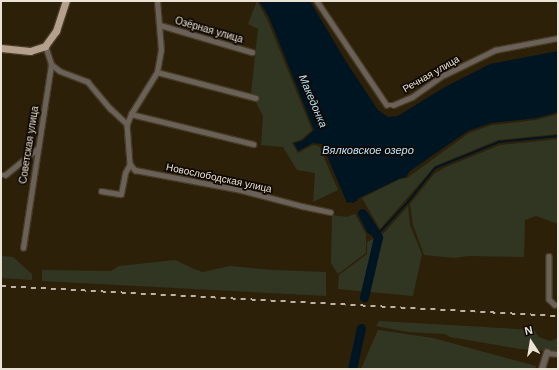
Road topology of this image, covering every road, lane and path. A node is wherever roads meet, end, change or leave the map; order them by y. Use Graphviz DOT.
graph roads {
  1 [pos="66,1"];
  2 [pos="157,1"];
  3 [pos="317,1"];
  4 [pos="160,25"];
  5 [pos="558,38"];
  6 [pos="45,46"];
  7 [pos="1,48"];
  8 [pos="252,52"];
  9 [pos="50,64"];
  10 [pos="157,72"];
  11 [pos="256,98"];
  12 [pos="131,114"];
  13 [pos="127,124"];
  14 [pos="253,144"];
  15 [pos="37,149"];
  16 [pos="130,164"];
  17 [pos="1,175"];
  18 [pos="101,191"];
  19 [pos="330,212"];
  20 [pos="23,248"];
  21 [pos="549,256"];
  22 [pos="558,305"];
  23 [pos="547,353"];
  24 [pos="558,354"];
  25 [pos="542,369"];
  1 -- 6 [label="main road"];
  2 -- 4 [label="street"];
  3 -- 5 [label="street, Речная улица"];
  4 -- 8 [label="street, Озёрная улица"];
  4 -- 10 [label="street"];
  6 -- 7 [label="main road"];
  6 -- 9 [label="street, Советская улица"];
  9 -- 13 [label="street"];
  9 -- 15 [label="street, Советская улица"];
  10 -- 11 [label="street"];
  10 -- 12 [label="street"];
  12 -- 13 [label="street"];
  12 -- 14 [label="street"];
  13 -- 16 [label="street"];
  15 -- 17 [label="street"];
  15 -- 20 [label="street, Советская улица"];
  16 -- 18 [label="street"];
  16 -- 19 [label="street, Новослободская улица"];
  21 -- 22 [label="street"];
  23 -- 24 [label="street"];
  23 -- 25 [label="street"];
}
